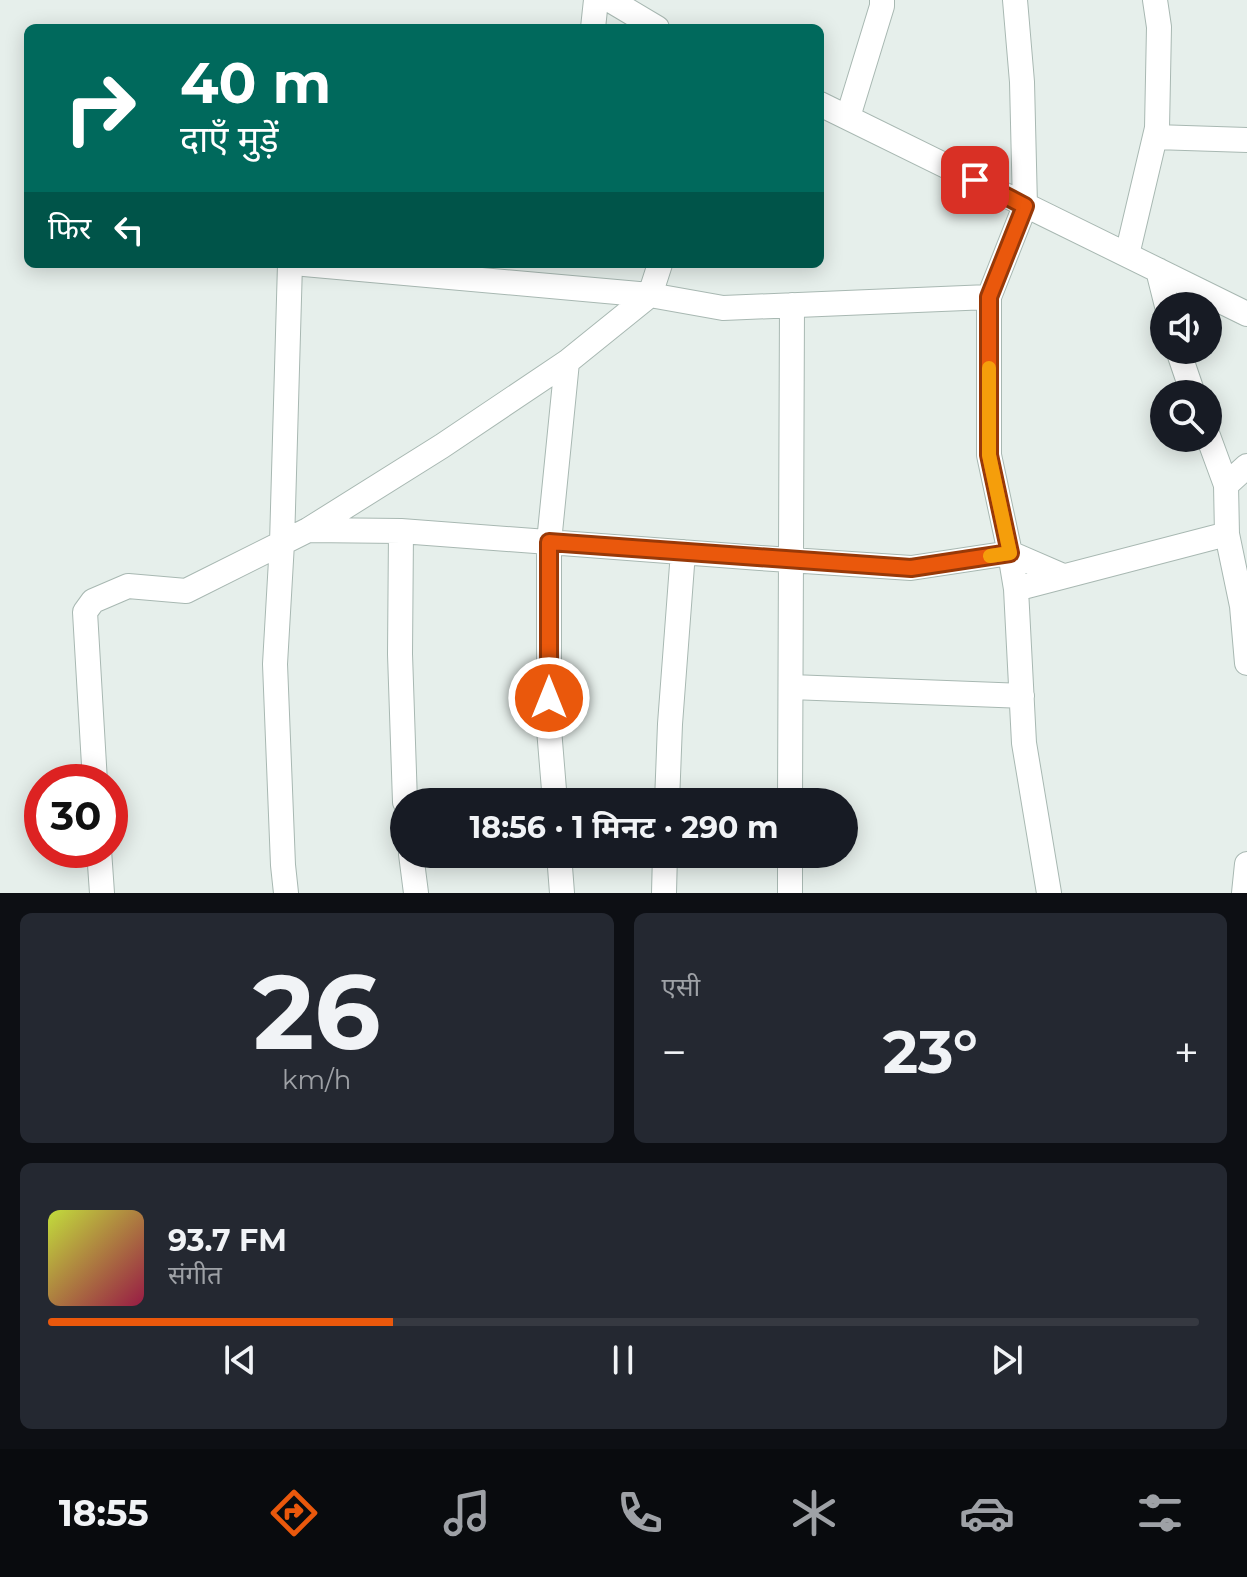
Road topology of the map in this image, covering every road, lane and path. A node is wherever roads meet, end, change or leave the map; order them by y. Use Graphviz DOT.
graph roads {
  1 [pos="596,0"];
  2 [pos="610,0"];
  3 [pos="882,0"];
  4 [pos="1015,0"];
  5 [pos="1155,0"];
  6 [pos="593,24"];
  7 [pos="650,24"];
  8 [pos="824,106"];
  9 [pos="848,117"];
  10 [pos="1155,137"];
  11 [pos="1247,140"];
  12 [pos="1025,206"];
  13 [pos="1127,255"];
  14 [pos="290,268"];
  15 [pos="398,268"];
  16 [pos="659,268"];
  17 [pos="1158,270"];
  18 [pos="563,275"];
  19 [pos="1164,292"];
  20 [pos="650,295"];
  21 [pos="989,297"];
  22 [pos="792,305"];
  23 [pos="1247,314"];
  24 [pos="567,362"];
  25 [pos="1214,452"];
  26 [pos="1247,466"];
  27 [pos="1226,485"];
  28 [pos="308,530"];
  29 [pos="401,531"];
  30 [pos="1227,534"];
  31 [pos="549,542"];
  32 [pos="282,543"];
  33 [pos="683,552"];
  34 [pos="1010,553"];
  35 [pos="791,560"];
  36 [pos="1063,576"];
  37 [pos="1016,589"];
  38 [pos="1247,663"];
  39 [pos="791,687"];
  40 [pos="1022,696"];
  41 [pos="94,764"];
  42 [pos="405,788"];
  43 [pos="554,788"];
  44 [pos="668,788"];
  45 [pos="790,788"];
  46 [pos="1247,864"];
  47 [pos="100,868"];
  48 [pos="413,868"];
  49 [pos="560,868"];
  50 [pos="665,868"];
  51 [pos="790,868"];
  52 [pos="102,893"];
  53 [pos="286,893"];
  54 [pos="416,893"];
  55 [pos="562,893"];
  56 [pos="664,893"];
  57 [pos="790,893"];
  58 [pos="1049,893"];
  59 [pos="1244,893"];
  1 -- 6 [label="street"];
  2 -- 7 [label="street"];
  3 -- 9 [label="street"];
  4 -- 12 [label="street"];
  5 -- 10 [label="street"];
  8 -- 9 [label="street"];
  9 -- 12 [label="street"];
  10 -- 11 [label="street"];
  10 -- 13 [label="street"];
  12 -- 13 [label="street"];
  12 -- 21 [label="street"];
  13 -- 17 [label="street"];
  14 -- 32 [label="street"];
  15 -- 18 [label="street"];
  16 -- 20 [label="street"];
  17 -- 19 [label="street"];
  17 -- 23 [label="street"];
  18 -- 20 [label="street"];
  20 -- 22 [label="street"];
  20 -- 24 [label="street"];
  21 -- 22 [label="street"];
  21 -- 34 [label="street"];
  22 -- 35 [label="street"];
  24 -- 28 [label="street"];
  24 -- 31 [label="street"];
  25 -- 27 [label="street"];
  26 -- 27 [label="street"];
  27 -- 30 [label="street"];
  28 -- 29 [label="street"];
  28 -- 32 [label="street"];
  29 -- 31 [label="street"];
  29 -- 42 [label="street"];
  30 -- 36 [label="street"];
  30 -- 38 [label="street"];
  31 -- 33 [label="street"];
  31 -- 43 [label="street"];
  32 -- 41 [label="street"];
  32 -- 53 [label="street"];
  33 -- 35 [label="street"];
  33 -- 44 [label="street"];
  34 -- 35 [label="street"];
  34 -- 36 [label="street"];
  34 -- 37 [label="street"];
  35 -- 39 [label="street"];
  36 -- 37 [label="street"];
  37 -- 40 [label="street"];
  39 -- 40 [label="street"];
  39 -- 45 [label="street"];
  40 -- 58 [label="street"];
  46 -- 59 [label="street"];
  47 -- 52 [label="street"];
  48 -- 54 [label="street"];
  49 -- 55 [label="street"];
  50 -- 56 [label="street"];
  51 -- 57 [label="street"];
}
